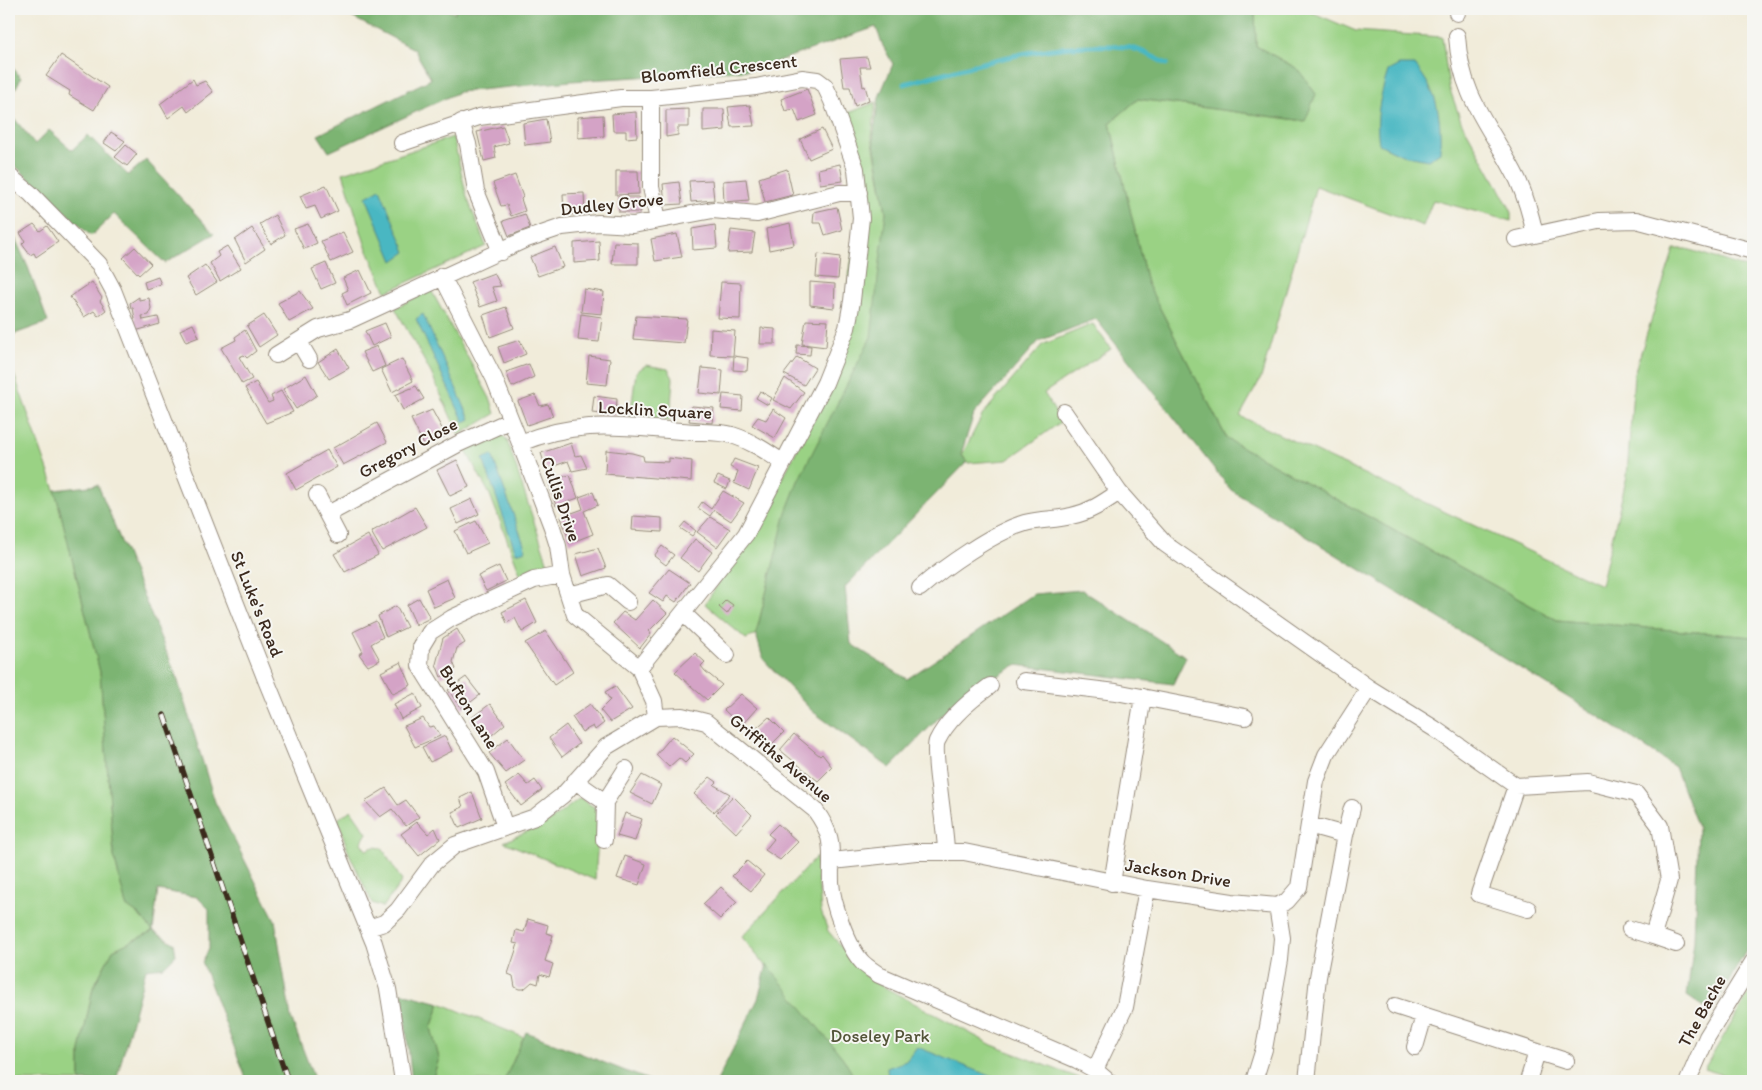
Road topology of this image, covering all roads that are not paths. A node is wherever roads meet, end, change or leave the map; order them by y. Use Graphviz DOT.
graph roads {
  1 [pos="1457,36"];
  2 [pos="651,98"];
  3 [pos="461,122"];
  4 [pos="402,143"];
  5 [pos="9,176"];
  6 [pos="859,193"];
  7 [pos="658,220"];
  8 [pos="1535,235"];
  9 [pos="1516,239"];
  10 [pos="1753,251"];
  11 [pos="501,252"];
  12 [pos="442,276"];
  13 [pos="299,342"];
  14 [pos="276,355"];
  15 [pos="309,360"];
  16 [pos="1064,412"];
  17 [pos="509,421"];
  18 [pos="520,443"];
  19 [pos="782,462"];
  20 [pos="1119,492"];
  21 [pos="317,495"];
  22 [pos="328,514"];
  23 [pos="338,534"];
  24 [pos="562,575"];
  25 [pos="920,588"];
  26 [pos="569,595"];
  27 [pos="628,602"];
  28 [pos="684,614"];
  29 [pos="727,655"];
  30 [pos="639,668"];
  31 [pos="1024,681"];
  32 [pos="990,686"];
  33 [pos="1369,688"];
  34 [pos="1143,697"];
  35 [pos="1245,716"];
  36 [pos="656,717"];
  37 [pos="626,769"];
  38 [pos="575,780"];
  39 [pos="1516,786"];
  40 [pos="604,802"];
  41 [pos="1352,808"];
  42 [pos="1309,825"];
  43 [pos="505,827"];
  44 [pos="1345,835"];
  45 [pos="604,840"];
  46 [pos="946,851"];
  47 [pos="832,861"];
  48 [pos="1112,883"];
  49 [pos="1147,889"];
  50 [pos="1277,906"];
  51 [pos="1528,909"];
  52 [pos="368,928"];
  53 [pos="1630,928"];
  54 [pos="1653,936"];
  55 [pos="1676,944"];
  56 [pos="1753,962"];
  57 [pos="1395,1006"];
  58 [pos="1424,1016"];
  59 [pos="1415,1047"];
  60 [pos="1536,1052"];
  61 [pos="1566,1061"];
  62 [pos="1095,1070"];
  63 [pos="403,1081"];
  64 [pos="1108,1081"];
  65 [pos="1254,1081"];
  66 [pos="1307,1081"];
  67 [pos="1528,1081"];
  68 [pos="1688,1081"];
  1 -- 8 [label="street"];
  2 -- 3 [label="street, Bloomfield Crescent"];
  2 -- 6 [label="street, Bloomfield Crescent"];
  2 -- 7 [label="street"];
  3 -- 4 [label="street, Bloomfield Crescent"];
  3 -- 11 [label="street"];
  5 -- 52 [label="street, St Luke's Road"];
  6 -- 7 [label="street, Dudley Grove"];
  6 -- 19 [label="street, Bloomfield Crescent"];
  7 -- 11 [label="street, Dudley Grove"];
  8 -- 9 [label="street"];
  8 -- 10 [label="street"];
  11 -- 12 [label="street, Dudley Grove"];
  12 -- 13 [label="street, Dudley Grove"];
  12 -- 17 [label="street, Cullis Drive"];
  13 -- 14 [label="street, Dudley Grove"];
  13 -- 15 [label="street"];
  16 -- 20 [label="street"];
  17 -- 18 [label="street, Cullis Drive"];
  17 -- 22 [label="street, Gregory Close"];
  18 -- 19 [label="street, Locklin Square"];
  18 -- 24 [label="street, Cullis Drive"];
  19 -- 28 [label="street, Bloomfield Crescent"];
  20 -- 25 [label="street"];
  20 -- 33 [label="street"];
  21 -- 22 [label="street"];
  22 -- 23 [label="street"];
  24 -- 26 [label="street, Cullis Drive"];
  24 -- 43 [label="street, Bufton Lane"];
  26 -- 27 [label="street"];
  26 -- 30 [label="street, Cullis Drive"];
  28 -- 29 [label="street"];
  28 -- 30 [label="street, Bloomfield Crescent"];
  30 -- 36 [label="street, Cullis Drive"];
  31 -- 34 [label="street"];
  32 -- 46 [label="street"];
  33 -- 39 [label="street"];
  33 -- 42 [label="street"];
  34 -- 35 [label="street"];
  34 -- 48 [label="street"];
  36 -- 38 [label="street, Griffiths Avenue"];
  36 -- 47 [label="street, Griffiths Avenue"];
  37 -- 40 [label="street"];
  38 -- 40 [label="street"];
  38 -- 43 [label="street, Griffiths Avenue"];
  39 -- 51 [label="street"];
  39 -- 54 [label="street"];
  40 -- 45 [label="street"];
  41 -- 44 [label="street"];
  42 -- 44 [label="street"];
  42 -- 50 [label="street"];
  43 -- 52 [label="street, Griffiths Avenue"];
  44 -- 66 [label="street"];
  46 -- 47 [label="street, Jackson Drive"];
  46 -- 48 [label="street, Jackson Drive"];
  47 -- 62 [label="street, Griffiths Avenue"];
  48 -- 49 [label="street, Jackson Drive"];
  49 -- 50 [label="street, Jackson Drive"];
  49 -- 62 [label="street"];
  50 -- 65 [label="street"];
  52 -- 63 [label="street, St Luke's Road"];
  53 -- 54 [label="street"];
  54 -- 55 [label="street"];
  56 -- 68 [label="street, The Bache"];
  57 -- 58 [label="street"];
  58 -- 59 [label="street"];
  58 -- 60 [label="street"];
  60 -- 61 [label="street"];
  60 -- 67 [label="street"];
  62 -- 64 [label="street, Griffiths Avenue"];
}
